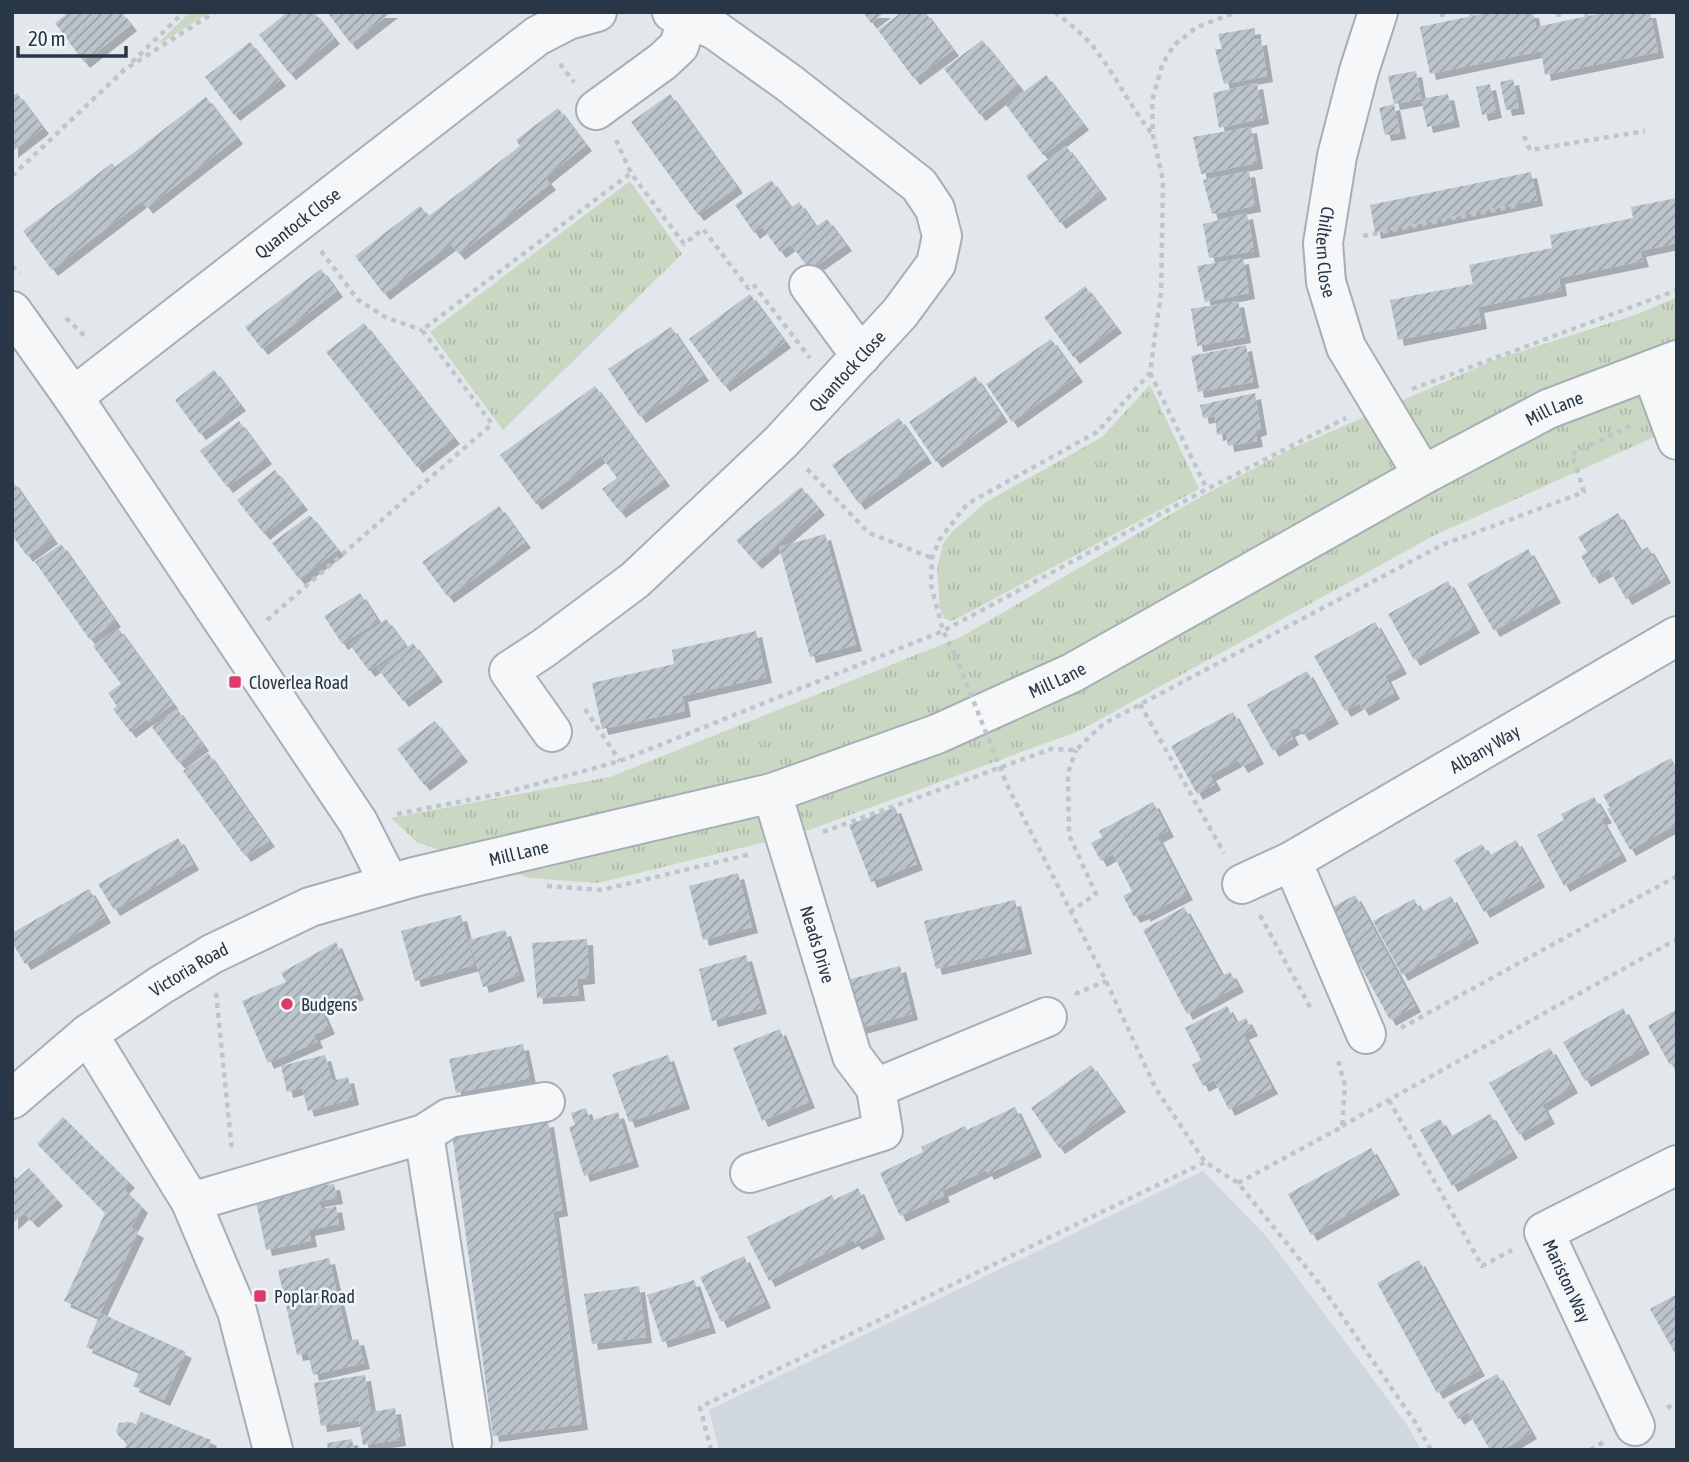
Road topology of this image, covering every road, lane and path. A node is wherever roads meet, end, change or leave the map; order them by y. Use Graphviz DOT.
graph roads {
  1 [pos="184,12"];
  2 [pos="215,12"];
  3 [pos="597,12"];
  4 [pos="1055,12"];
  5 [pos="1237,12"];
  6 [pos="1378,12"];
  7 [pos="1442,12"];
  8 [pos="1558,12"];
  9 [pos="680,15"];
  10 [pos="1443,22"];
  11 [pos="1559,22"];
  12 [pos="537,36"];
  13 [pos="124,70"];
  14 [pos="596,110"];
  15 [pos="1645,131"];
  16 [pos="1153,136"];
  17 [pos="1524,136"];
  18 [pos="631,173"];
  19 [pos="12,176"];
  20 [pos="1520,205"];
  21 [pos="299,222"];
  22 [pos="1323,243"];
  23 [pos="809,285"];
  24 [pos="1677,290"];
  25 [pos="12,312"];
  26 [pos="422,330"];
  27 [pos="861,356"];
  28 [pos="809,357"];
  29 [pos="1664,365"];
  30 [pos="1150,373"];
  31 [pos="73,397"];
  32 [pos="1378,402"];
  33 [pos="1670,425"];
  34 [pos="781,442"];
  35 [pos="1423,475"];
  36 [pos="1207,489"];
  37 [pos="1584,492"];
  38 [pos="932,558"];
  39 [pos="943,631"];
  40 [pos="1677,636"];
  41 [pos="238,645"];
  42 [pos="1140,704"];
  43 [pos="552,732"];
  44 [pos="1076,750"];
  45 [pos="772,793"];
  46 [pos="358,822"];
  47 [pos="1292,862"];
  48 [pos="1677,876"];
  49 [pos="390,883"];
  50 [pos="1242,884"];
  51 [pos="1070,912"];
  52 [pos="1677,939"];
  53 [pos="212,954"];
  54 [pos="1314,1014"];
  55 [pos="1047,1017"];
  56 [pos="88,1034"];
  57 [pos="1366,1038"];
  58 [pos="876,1088"];
  59 [pos="12,1098"];
  60 [pos="1389,1100"];
  61 [pos="545,1102"];
  62 [pos="1342,1127"];
  63 [pos="424,1134"];
  64 [pos="1205,1162"];
  65 [pos="1677,1165"];
  66 [pos="750,1173"];
  67 [pos="1238,1183"];
  68 [pos="236,1189"];
  69 [pos="191,1202"];
  70 [pos="1544,1233"];
  71 [pos="1634,1426"];
  72 [pos="471,1442"];
  73 [pos="273,1450"];
  74 [pos="711,1450"];
  75 [pos="1431,1450"];
  1 -- 13 [label="path"];
  2 -- 13 [label="path"];
  3 -- 12 [label="street, Quantock Close"];
  4 -- 16 [label="path"];
  5 -- 16 [label="path"];
  6 -- 22 [label="street, Chiltern Close"];
  7 -- 10 [label="path"];
  8 -- 11 [label="path"];
  9 -- 14 [label="street"];
  9 -- 27 [label="street, Quantock Close"];
  12 -- 14 [label="path"];
  12 -- 21 [label="street, Quantock Close"];
  13 -- 19 [label="path"];
  14 -- 18 [label="path"];
  15 -- 17 [label="path"];
  16 -- 30 [label="path"];
  18 -- 26 [label="path"];
  18 -- 28 [label="path"];
  20 -- 22 [label="path"];
  21 -- 26 [label="path"];
  21 -- 31 [label="street, Quantock Close"];
  22 -- 32 [label="street, Chiltern Close"];
  23 -- 27 [label="street"];
  24 -- 32 [label="path"];
  25 -- 31 [label="street"];
  26 -- 41 [label="path"];
  27 -- 34 [label="street, Quantock Close"];
  29 -- 33 [label="street"];
  29 -- 35 [label="street, Mill Lane"];
  30 -- 36 [label="path"];
  30 -- 38 [label="path"];
  31 -- 41 [label="street"];
  32 -- 35 [label="street, Chiltern Close"];
  32 -- 36 [label="path"];
  33 -- 37 [label="path"];
  34 -- 38 [label="path"];
  34 -- 43 [label="street, Quantock Close"];
  35 -- 45 [label="street, Mill Lane"];
  36 -- 39 [label="path"];
  38 -- 39 [label="path"];
  39 -- 46 [label="path"];
  39 -- 51 [label="path, bridge"];
  40 -- 47 [label="street, Albany Way"];
  41 -- 46 [label="street"];
  42 -- 50 [label="path"];
  44 -- 51 [label="path"];
  45 -- 49 [label="street, Mill Lane"];
  45 -- 58 [label="street, Neads Drive"];
  46 -- 49 [label="street"];
  47 -- 50 [label="street, Albany Way"];
  47 -- 57 [label="street"];
  48 -- 57 [label="path"];
  49 -- 53 [label="street, Victoria Road"];
  50 -- 54 [label="path"];
  51 -- 64 [label="path"];
  52 -- 60 [label="path"];
  53 -- 56 [label="street, Victoria Road"];
  53 -- 68 [label="path"];
  55 -- 58 [label="street"];
  56 -- 59 [label="street, Victoria Road"];
  56 -- 69 [label="street"];
  57 -- 62 [label="path"];
  58 -- 66 [label="street, Neads Drive"];
  60 -- 62 [label="path"];
  60 -- 70 [label="path"];
  61 -- 63 [label="street"];
  62 -- 67 [label="path"];
  63 -- 68 [label="street"];
  63 -- 72 [label="street"];
  64 -- 67 [label="path"];
  64 -- 74 [label="path"];
  65 -- 70 [label="street, Mariston Way"];
  67 -- 75 [label="path"];
  68 -- 69 [label="street"];
  69 -- 73 [label="street"];
  70 -- 71 [label="street, Mariston Way"];
}
